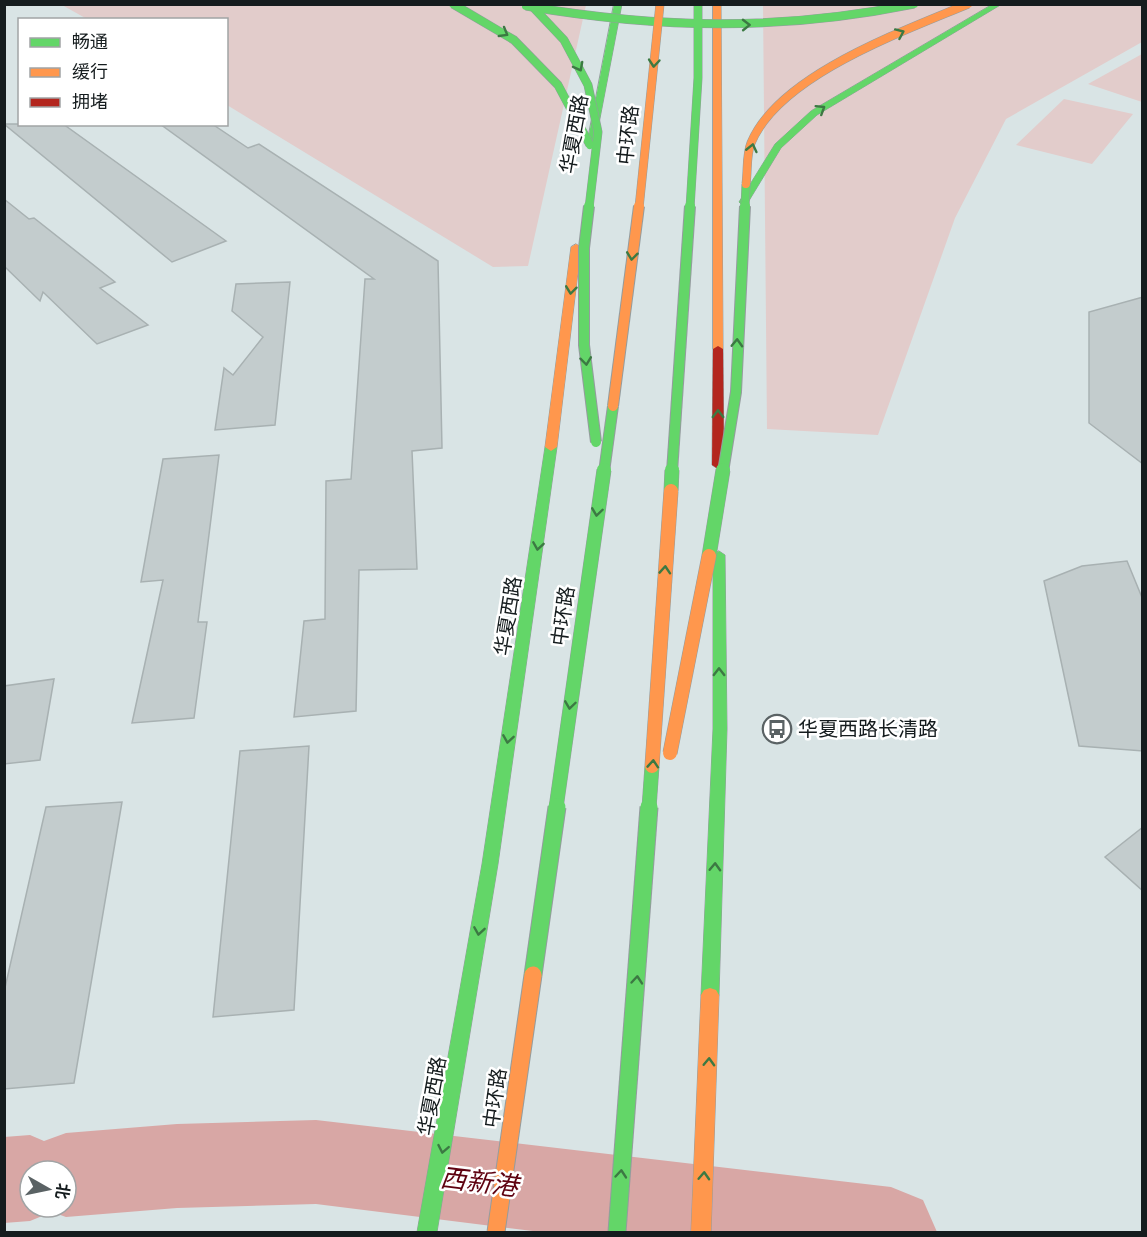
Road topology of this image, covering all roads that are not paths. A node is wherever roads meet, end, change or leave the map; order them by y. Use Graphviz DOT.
graph roads {
  1 [pos="453,4"];
  2 [pos="521,4"];
  3 [pos="530,4"];
  4 [pos="618,4"];
  5 [pos="660,4"];
  6 [pos="698,4"];
  7 [pos="717,4"];
  8 [pos="914,4"];
  9 [pos="968,4"];
  10 [pos="999,4"];
  11 [pos="595,156"];
  12 [pos="744,202"];
  13 [pos="602,483"];
  14 [pos="645,876"];
  15 [pos="427,1233"];
  16 [pos="496,1233"];
  17 [pos="617,1233"];
  18 [pos="701,1233"];
  1 -- 11 [label="main road, one-way, bridge"];
  2 -- 8 [label="main road, one-way, bridge"];
  3 -- 11 [label="main road, one-way, bridge"];
  4 -- 15 [label="main road, 华夏西路, one-way"];
  5 -- 13 [label="main road, 中环路, one-way, bridge"];
  14 -- 6 [label="main road, one-way, bridge"];
  18 -- 7 [label="main road, one-way"];
  12 -- 9 [label="main road, one-way, bridge"];
  12 -- 10 [label="main road, one-way"];
  11 -- 13 [label="main road, one-way, bridge"];
  14 -- 12 [label="main road, one-way, bridge"];
  13 -- 16 [label="main road, 中环路, one-way, bridge"];
  17 -- 14 [label="main road, one-way, bridge"];
}
